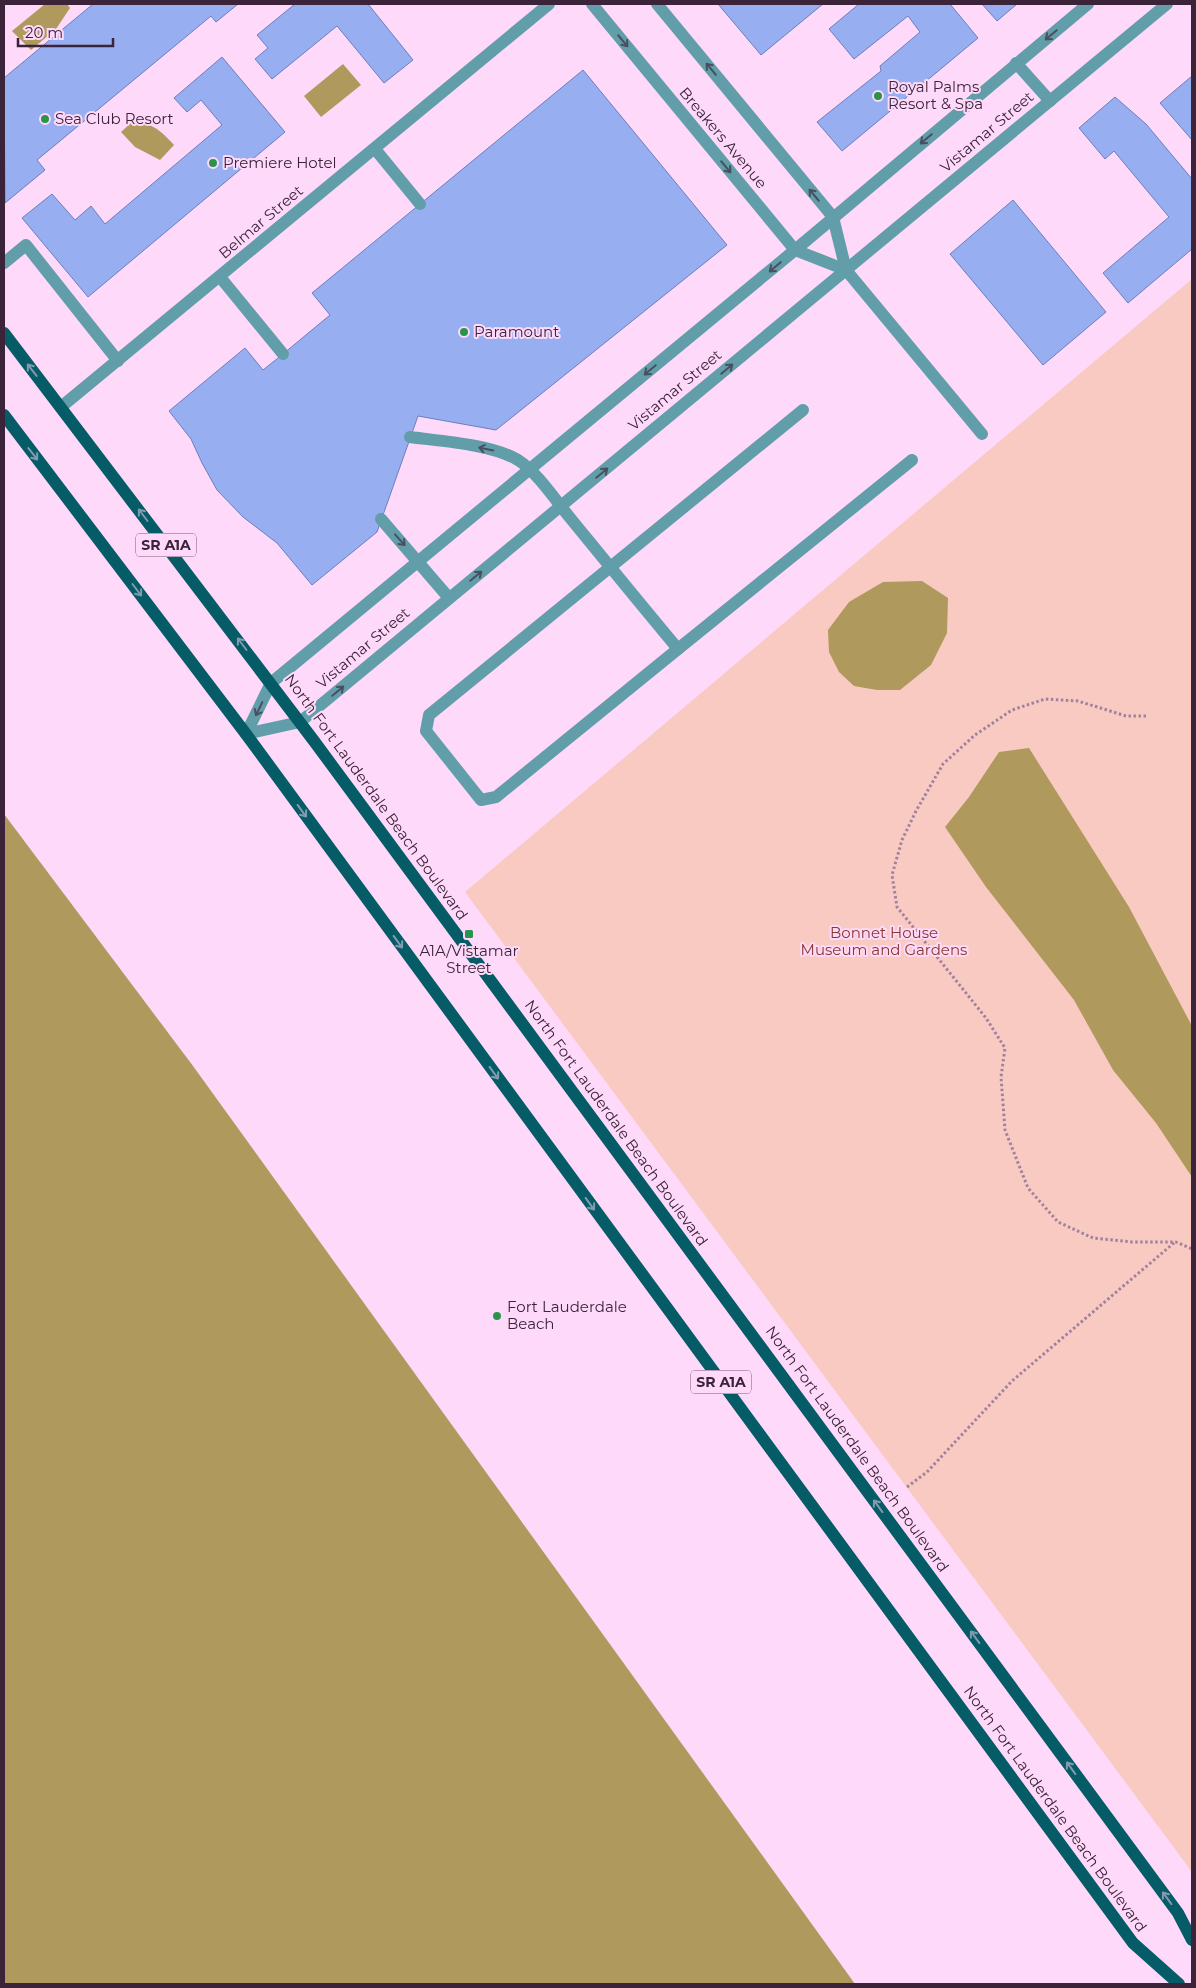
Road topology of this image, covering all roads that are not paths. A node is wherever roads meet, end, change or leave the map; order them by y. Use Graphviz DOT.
graph roads {
  1 [pos="549,4"];
  2 [pos="592,4"];
  3 [pos="657,4"];
  4 [pos="1088,4"];
  5 [pos="1167,4"];
  6 [pos="1016,63"];
  7 [pos="1050,101"];
  8 [pos="375,149"];
  9 [pos="420,204"];
  10 [pos="833,217"];
  11 [pos="795,250"];
  12 [pos="4,263"];
  13 [pos="846,270"];
  14 [pos="220,277"];
  15 [pos="4,333"];
  16 [pos="283,354"];
  17 [pos="118,360"];
  18 [pos="61,407"];
  19 [pos="803,410"];
  20 [pos="4,415"];
  21 [pos="982,434"];
  22 [pos="410,436"];
  23 [pos="912,460"];
  24 [pos="530,470"];
  25 [pos="561,506"];
  26 [pos="381,519"];
  27 [pos="418,562"];
  28 [pos="610,567"];
  29 [pos="449,598"];
  30 [pos="678,649"];
  31 [pos="271,683"];
  32 [pos="300,722"];
  33 [pos="246,734"];
  34 [pos="1192,1940"];
  35 [pos="1179,1984"];
  1 -- 8 [label="street, Belmar Street"];
  2 -- 11 [label="street, Breakers Avenue, one-way"];
  10 -- 3 [label="street, Breakers Avenue, one-way"];
  4 -- 6 [label="street, Vistamar Street, one-way"];
  5 -- 7 [label="street, Vistamar Street"];
  6 -- 7 [label="street"];
  6 -- 10 [label="street, Vistamar Street, one-way"];
  7 -- 13 [label="street, Vistamar Street"];
  8 -- 9 [label="street"];
  8 -- 14 [label="street, Belmar Street"];
  10 -- 11 [label="street, Vistamar Street"];
  10 -- 13 [label="street, Breakers Avenue"];
  11 -- 13 [label="street, Breakers Avenue"];
  11 -- 24 [label="street, Vistamar Street, one-way"];
  12 -- 17 [label="street"];
  13 -- 21 [label="street, Breakers Avenue"];
  25 -- 13 [label="street, Vistamar Street, one-way"];
  14 -- 16 [label="street"];
  14 -- 17 [label="street, Belmar Street"];
  18 -- 15 [label="main road, North Fort Lauderdale Beach Boulevard / SR A1A, one-way"];
  17 -- 18 [label="street, Belmar Street"];
  31 -- 18 [label="main road, North Fort Lauderdale Beach Boulevard / SR A1A, one-way"];
  19 -- 28 [label="street"];
  20 -- 33 [label="main road, North Fort Lauderdale Beach Boulevard / SR A1A, one-way"];
  24 -- 22 [label="street, one-way"];
  23 -- 30 [label="street"];
  24 -- 25 [label="street"];
  24 -- 27 [label="street, Vistamar Street"];
  25 -- 28 [label="street"];
  29 -- 25 [label="street, Vistamar Street, one-way"];
  26 -- 27 [label="street, one-way"];
  27 -- 29 [label="street"];
  27 -- 31 [label="street, Vistamar Street"];
  28 -- 30 [label="street"];
  28 -- 30 [label="street"];
  32 -- 29 [label="street, Vistamar Street, one-way"];
  31 -- 32 [label="main road, North Fort Lauderdale Beach Boulevard / SR A1A"];
  31 -- 33 [label="street, Vistamar Street, one-way"];
  32 -- 33 [label="street, Vistamar Street"];
  34 -- 32 [label="main road, North Fort Lauderdale Beach Boulevard / SR A1A, one-way"];
  33 -- 35 [label="main road, North Fort Lauderdale Beach Boulevard / SR A1A, one-way"];
}
